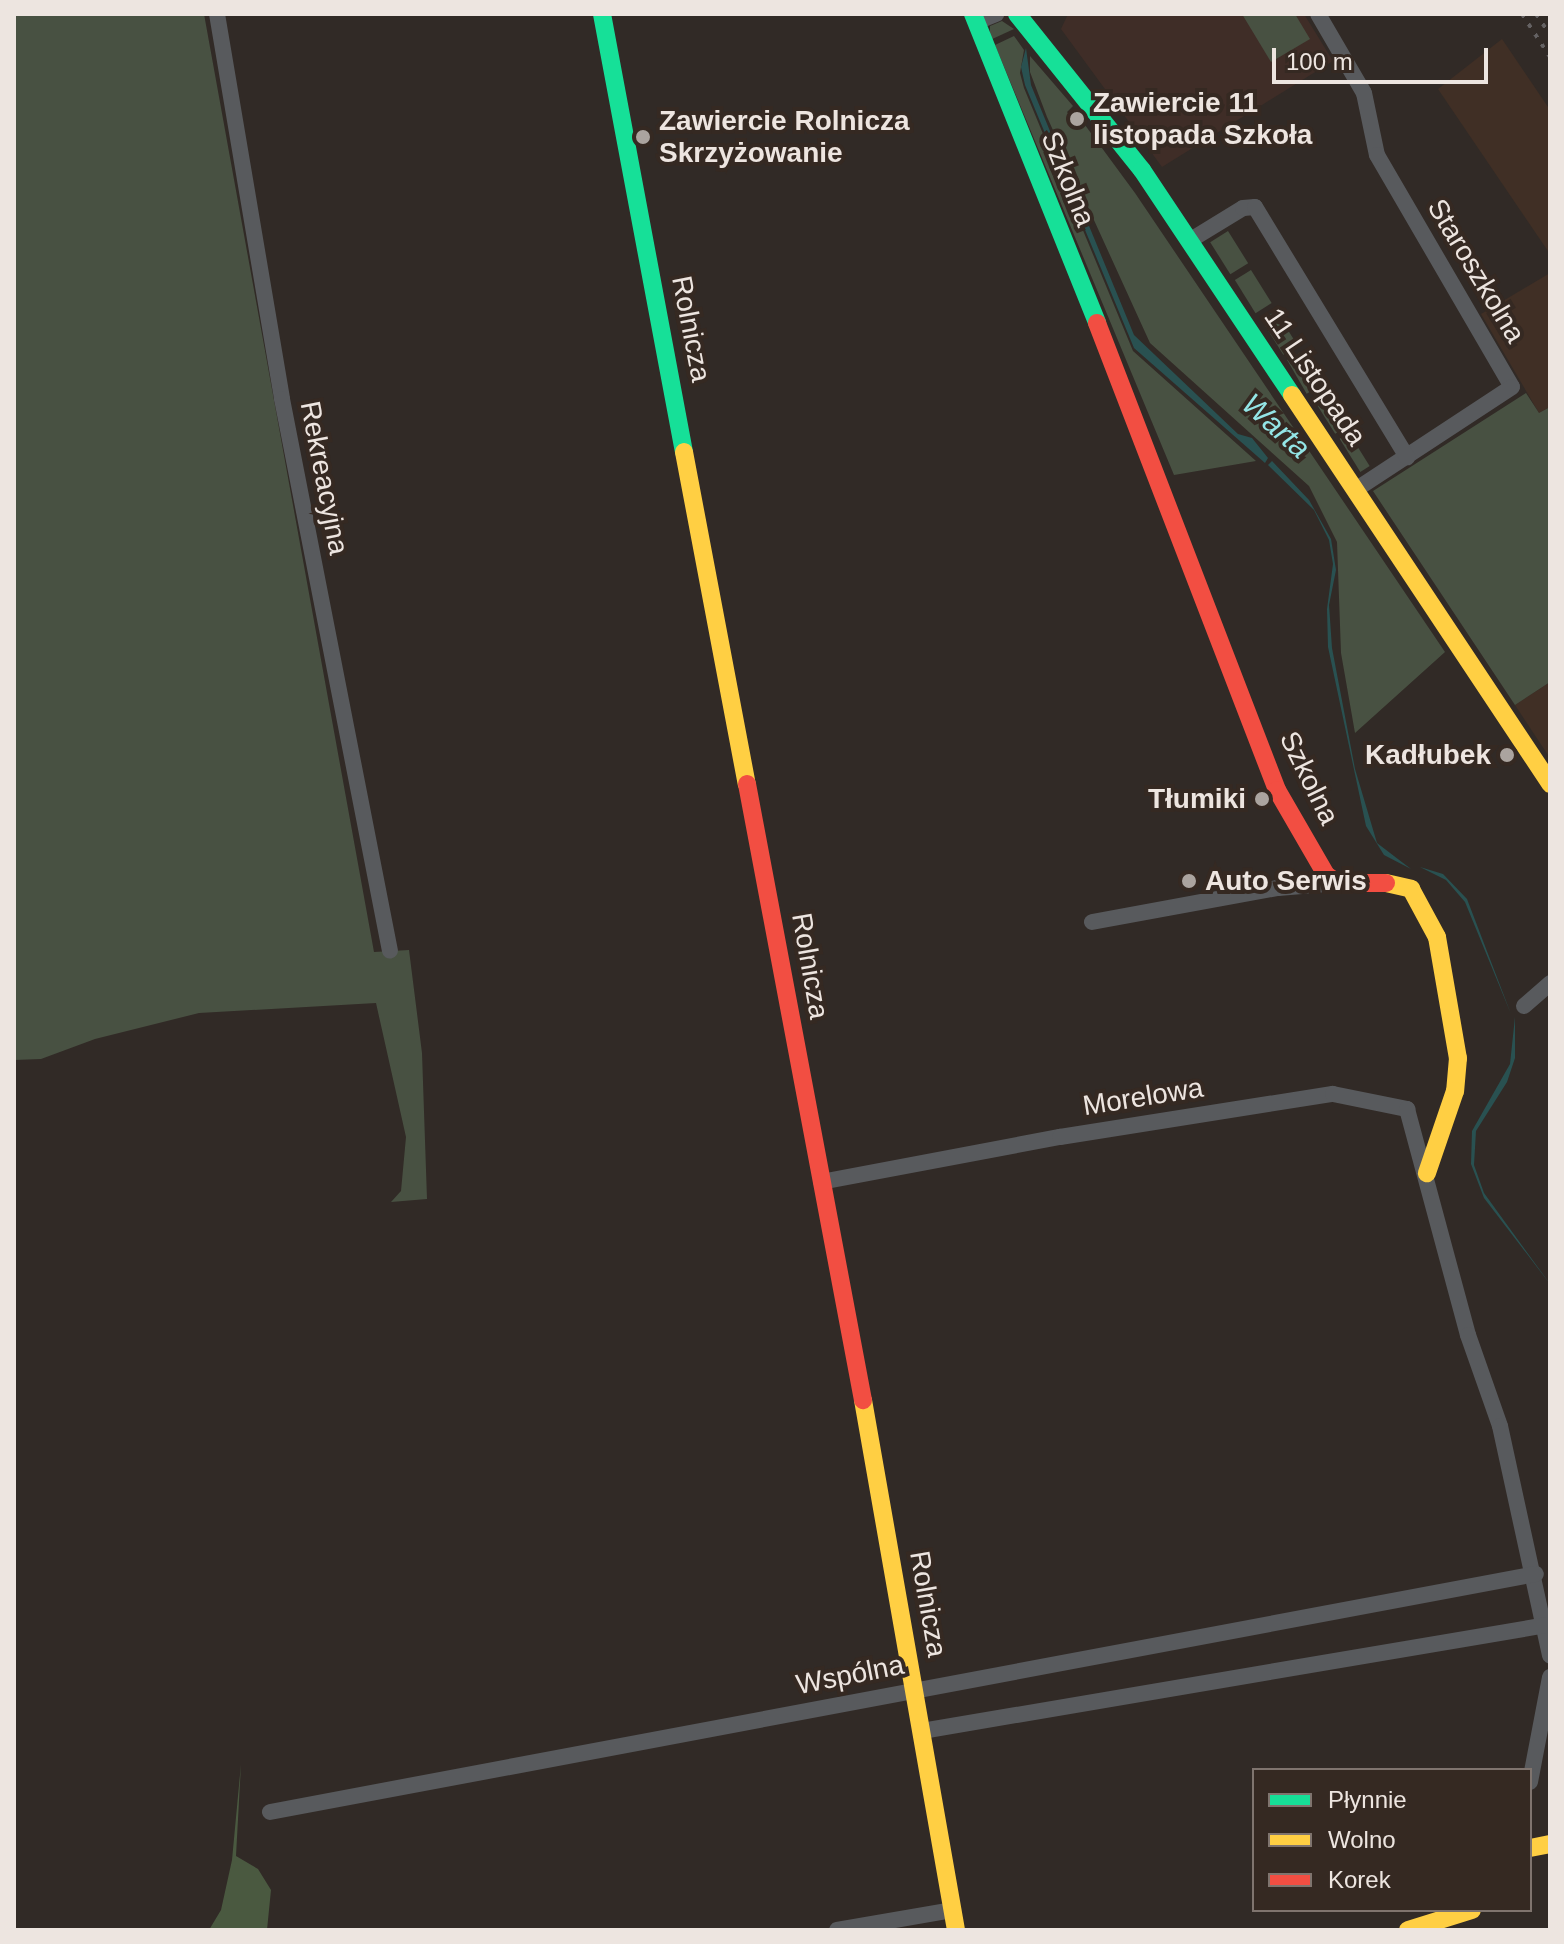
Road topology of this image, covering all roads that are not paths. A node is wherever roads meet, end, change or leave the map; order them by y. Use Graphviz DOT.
graph roads {
  1 [pos="217,14"];
  2 [pos="602,14"];
  3 [pos="996,14"];
  4 [pos="1318,14"];
  5 [pos="974,18"];
  6 [pos="1020,18"];
  7 [pos="1189,241"];
  8 [pos="1407,457"];
  9 [pos="1357,489"];
  10 [pos="1550,784"];
  11 [pos="1338,883"];
  12 [pos="1092,922"];
  13 [pos="390,951"];
  14 [pos="1550,983"];
  15 [pos="1524,1006"];
  16 [pos="1427,1173"];
  17 [pos="821,1182"];
  18 [pos="1536,1574"];
  19 [pos="1547,1625"];
  20 [pos="1550,1656"];
  21 [pos="1550,1677"];
  22 [pos="915,1689"];
  23 [pos="1549,1697"];
  24 [pos="922,1731"];
  25 [pos="1532,1773"];
  26 [pos="270,1812"];
  27 [pos="953,1910"];
  28 [pos="1466,1912"];
  29 [pos="837,1930"];
  30 [pos="956,1930"];
  31 [pos="1408,1930"];
  1 -- 13 [label="street, Rekreacyjna"];
  2 -- 17 [label="street, Rolnicza"];
  3 -- 5 [label="street"];
  4 -- 8 [label="street, Staroszkolna"];
  5 -- 11 [label="street, Szkolna"];
  6 -- 7 [label="street, 11 Listopada"];
  7 -- 8 [label="street"];
  7 -- 9 [label="street, 11 Listopada"];
  8 -- 9 [label="street, Staroszkolna"];
  9 -- 10 [label="street, 11 Listopada"];
  11 -- 12 [label="street"];
  11 -- 16 [label="street"];
  14 -- 15 [label="street"];
  16 -- 17 [label="street, Morelowa"];
  16 -- 18 [label="street"];
  17 -- 22 [label="street, Rolnicza"];
  18 -- 19 [label="street"];
  18 -- 22 [label="street, Wspólna"];
  19 -- 20 [label="street"];
  19 -- 24 [label="street"];
  21 -- 23 [label="street"];
  22 -- 24 [label="street, Rolnicza"];
  22 -- 26 [label="street, Wspólna"];
  23 -- 25 [label="street"];
  24 -- 27 [label="street, Rolnicza"];
  27 -- 29 [label="street"];
  27 -- 30 [label="street, Rolnicza"];
  28 -- 31 [label="street"];
}
